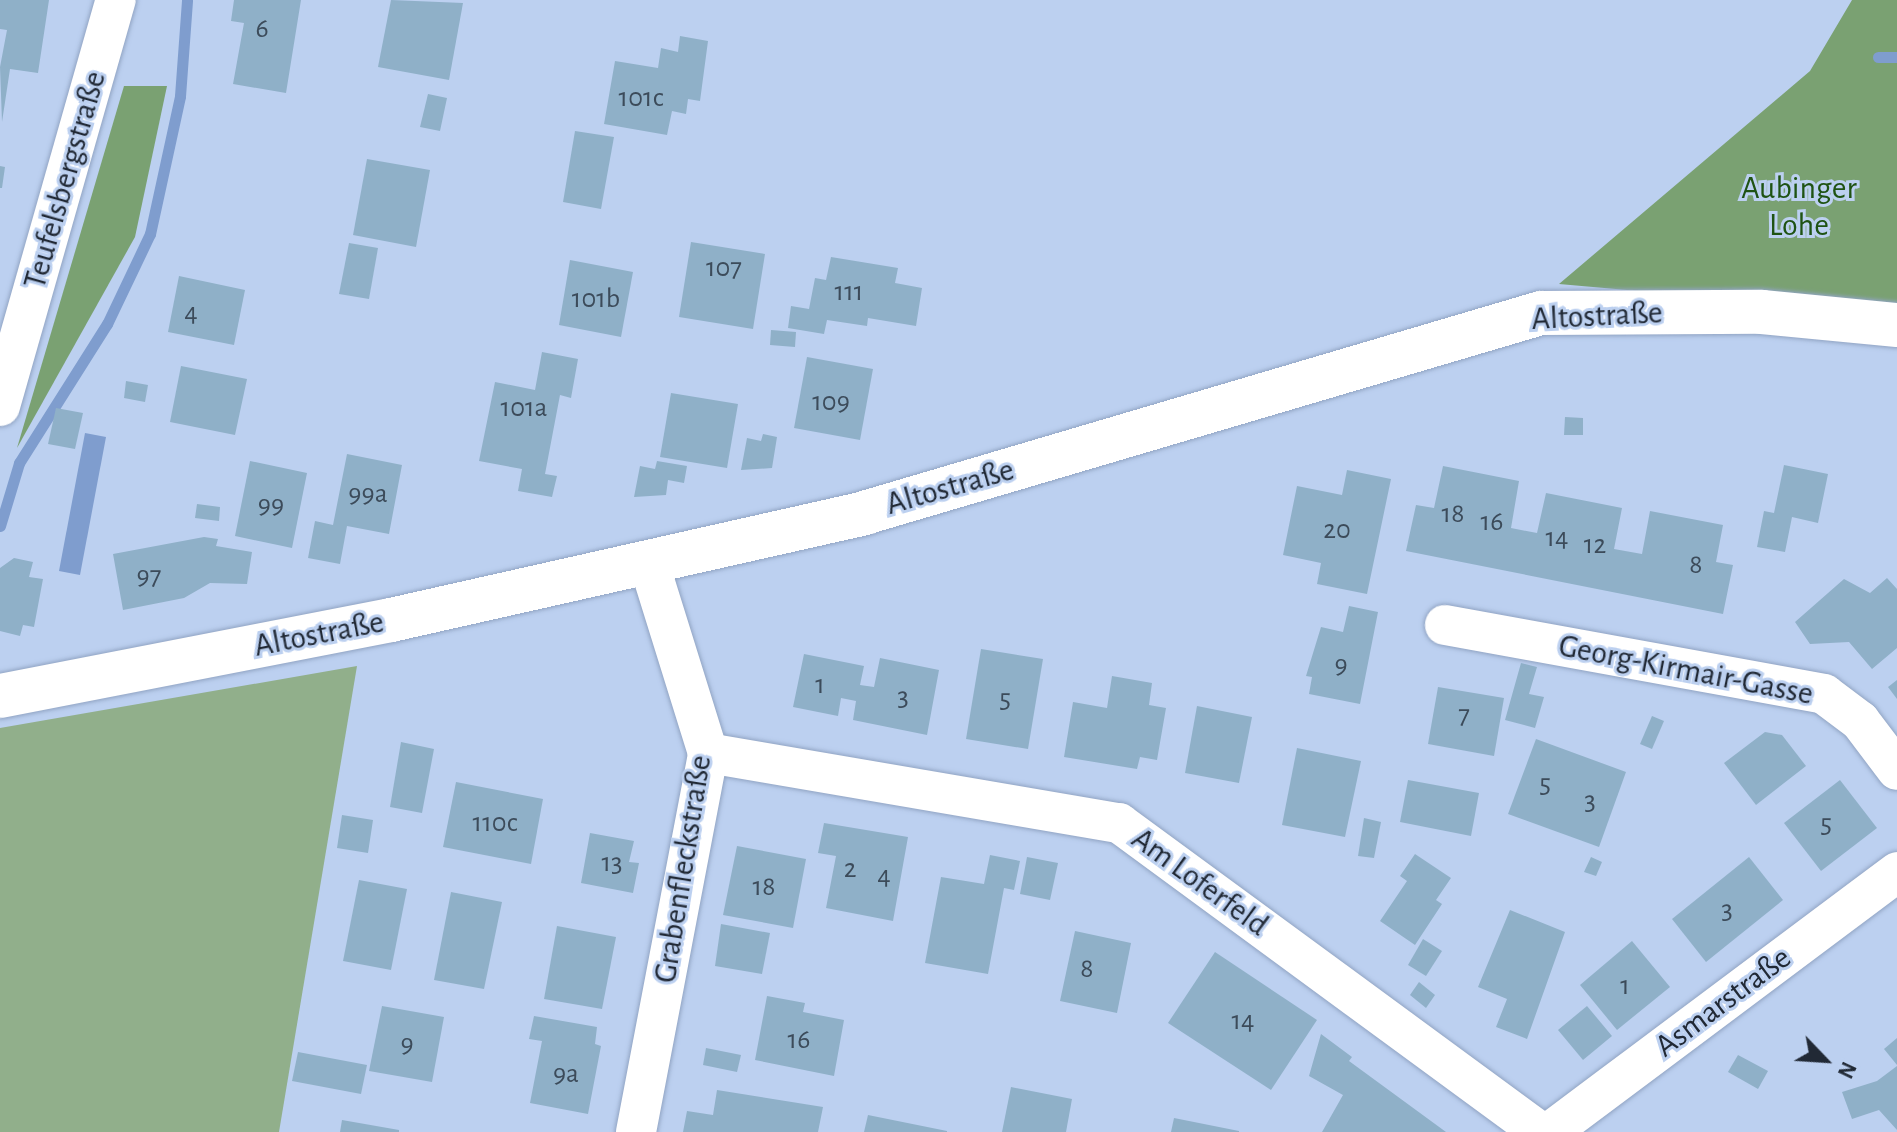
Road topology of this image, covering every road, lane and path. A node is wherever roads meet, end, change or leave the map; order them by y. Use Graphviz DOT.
graph roads {
  1 [pos="116,0"];
  2 [pos="1897,325"];
  3 [pos="0,406"];
  4 [pos="649,563"];
  5 [pos="1445,625"];
  6 [pos="0,696"];
  7 [pos="708,753"];
  8 [pos="1897,770"];
  9 [pos="1897,872"];
  10 [pos="636,1132"];
  11 [pos="1540,1132"];
  12 [pos="1550,1132"];
  1 -- 3 [label="street, Teufelsbergstraße"];
  2 -- 4 [label="main road, Altostraße"];
  4 -- 6 [label="main road, Altostraße"];
  4 -- 7 [label="street, Grabenfleckstraße"];
  5 -- 8 [label="street, Georg-Kirmair-Gasse"];
  7 -- 10 [label="street, Grabenfleckstraße"];
  7 -- 11 [label="street, Am Loferfeld"];
  9 -- 12 [label="street, Asmarstraße"];
}
